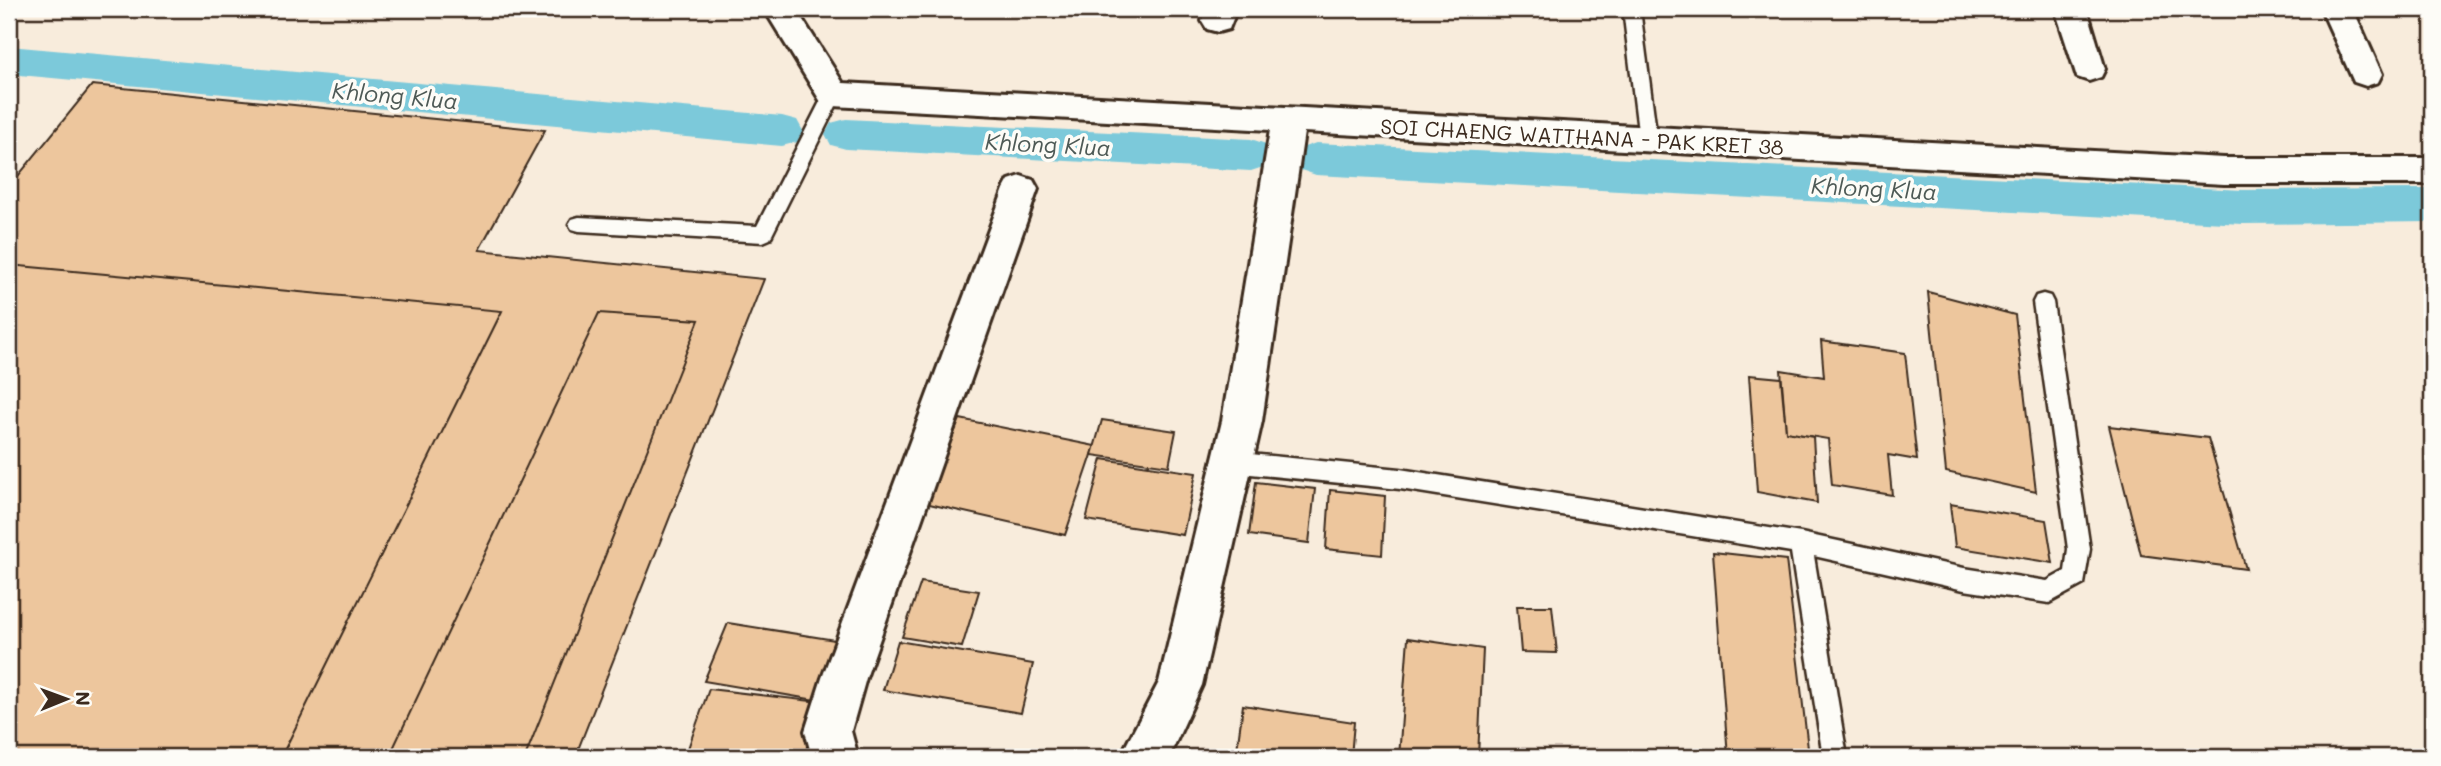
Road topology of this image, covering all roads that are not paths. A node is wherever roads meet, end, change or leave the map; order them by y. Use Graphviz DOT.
graph roads {
  1 [pos="780,9"];
  2 [pos="1631,9"];
  3 [pos="2071,9"];
  4 [pos="2337,9"];
  5 [pos="2089,69"];
  6 [pos="2366,74"];
  7 [pos="833,94"];
  8 [pos="1289,119"];
  9 [pos="1648,139"];
  10 [pos="2432,171"];
  11 [pos="1021,189"];
  12 [pos="579,224"];
  13 [pos="2043,302"];
  14 [pos="1231,462"];
  15 [pos="1801,543"];
  16 [pos="835,757"];
  17 [pos="1143,757"];
  18 [pos="1835,757"];
  1 -- 7 [label="street"];
  2 -- 9 [label="lane"];
  3 -- 5 [label="street"];
  4 -- 6 [label="street"];
  7 -- 8 [label="street, SOI CHAENG WATTHANA - PAK KRET 38"];
  7 -- 12 [label="lane"];
  8 -- 9 [label="street, SOI CHAENG WATTHANA - PAK KRET 38"];
  8 -- 14 [label="street"];
  9 -- 10 [label="street, SOI CHAENG WATTHANA - PAK KRET 38"];
  11 -- 16 [label="street"];
  13 -- 15 [label="lane"];
  14 -- 15 [label="lane"];
  14 -- 17 [label="street"];
  15 -- 18 [label="lane"];
}
